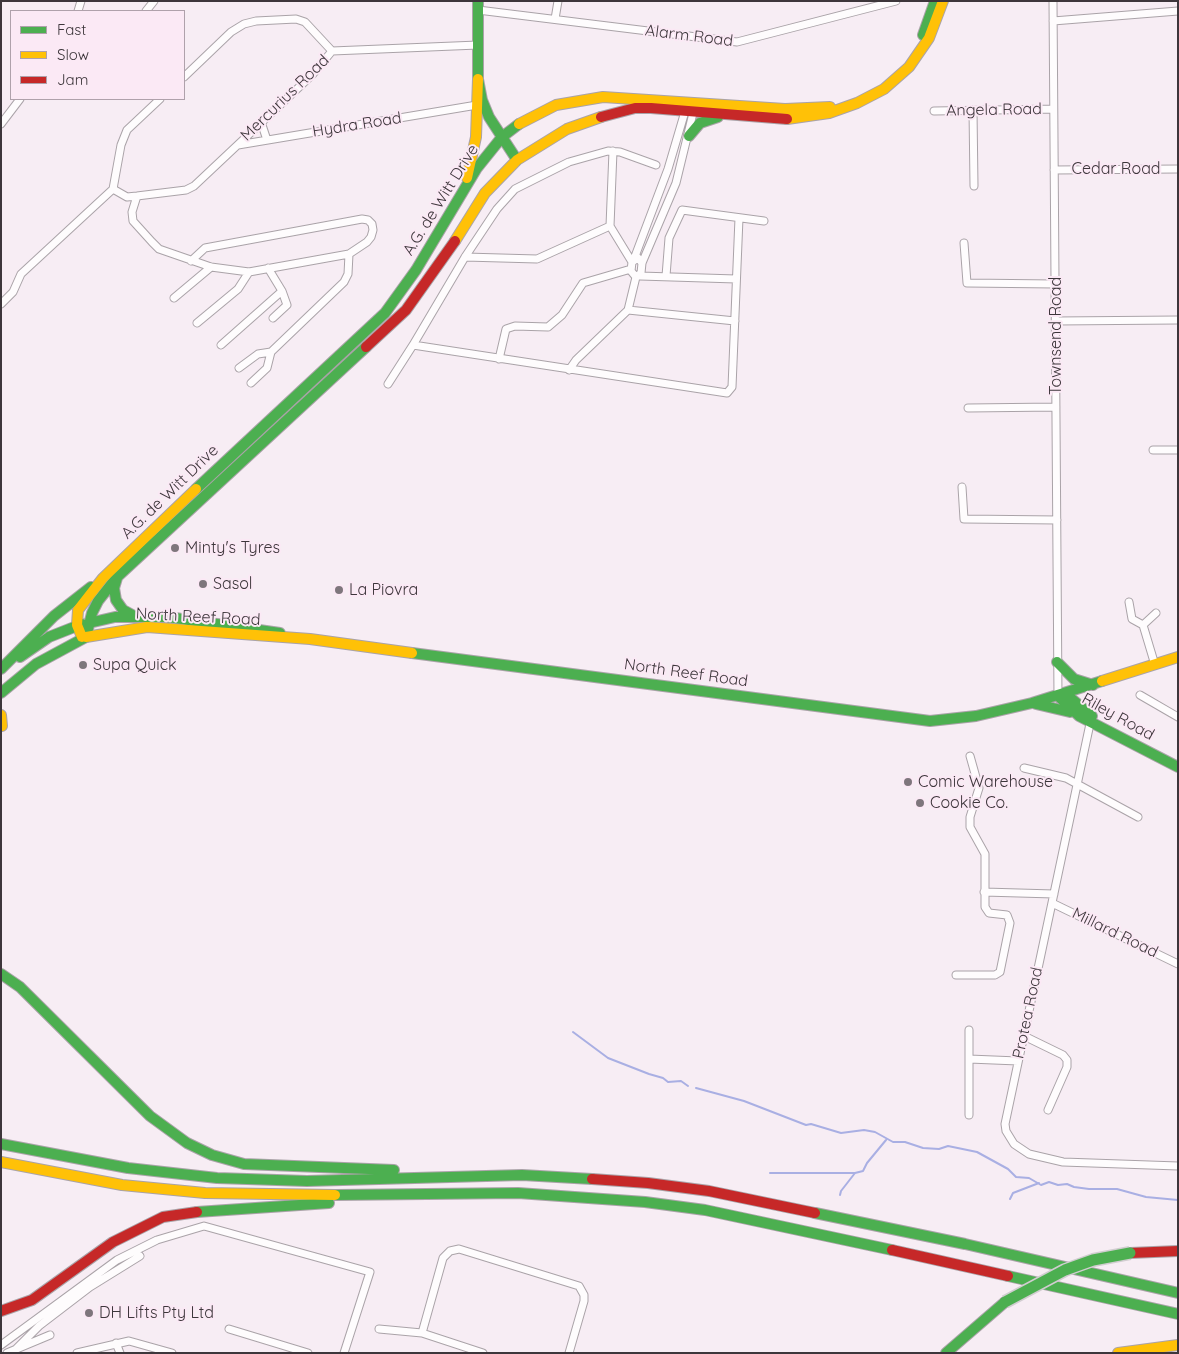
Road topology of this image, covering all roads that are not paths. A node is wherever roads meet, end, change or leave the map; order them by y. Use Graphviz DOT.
graph roads {
  1 [pos="558,1"];
  2 [pos="896,1"];
  3 [pos="935,1"];
  4 [pos="944,1"];
  5 [pos="1053,1"];
  6 [pos="478,6"];
  7 [pos="1178,11"];
  8 [pos="555,19"];
  9 [pos="1053,21"];
  10 [pos="478,45"];
  11 [pos="332,51"];
  12 [pos="185,76"];
  13 [pos="478,79"];
  14 [pos="19,100"];
  15 [pos="159,100"];
  16 [pos="477,105"];
  17 [pos="690,107"];
  18 [pos="1053,109"];
  19 [pos="973,110"];
  20 [pos="934,111"];
  21 [pos="741,116"];
  22 [pos="261,122"];
  23 [pos="1,124"];
  24 [pos="688,136"];
  25 [pos="502,137"];
  26 [pos="268,140"];
  27 [pos="236,146"];
  28 [pos="613,151"];
  29 [pos="517,160"];
  30 [pos="656,165"];
  31 [pos="1178,169"];
  32 [pos="1054,170"];
  33 [pos="974,186"];
  34 [pos="113,189"];
  35 [pos="462,190"];
  36 [pos="136,196"];
  37 [pos="739,218"];
  38 [pos="764,220"];
  39 [pos="610,226"];
  40 [pos="646,226"];
  41 [pos="656,230"];
  42 [pos="964,243"];
  43 [pos="349,254"];
  44 [pos="465,257"];
  45 [pos="191,261"];
  46 [pos="633,263"];
  47 [pos="642,263"];
  48 [pos="211,267"];
  49 [pos="268,268"];
  50 [pos="249,272"];
  51 [pos="638,276"];
  52 [pos="666,276"];
  53 [pos="736,279"];
  54 [pos="1055,284"];
  55 [pos="282,291"];
  56 [pos="174,298"];
  57 [pos="1,304"];
  58 [pos="628,310"];
  59 [pos="273,318"];
  60 [pos="1178,320"];
  61 [pos="735,321"];
  62 [pos="1056,321"];
  63 [pos="197,323"];
  64 [pos="221,345"];
  65 [pos="413,345"];
  66 [pos="359,347"];
  67 [pos="271,352"];
  68 [pos="499,359"];
  69 [pos="239,368"];
  70 [pos="569,370"];
  71 [pos="251,384"];
  72 [pos="388,384"];
  73 [pos="1056,407"];
  74 [pos="968,408"];
  75 [pos="1153,450"];
  76 [pos="1178,450"];
  77 [pos="962,488"];
  78 [pos="176,515"];
  79 [pos="1057,520"];
  80 [pos="117,577"];
  81 [pos="103,578"];
  82 [pos="1129,602"];
  83 [pos="1156,613"];
  84 [pos="134,616"];
  85 [pos="83,624"];
  86 [pos="1143,625"];
  87 [pos="84,637"];
  88 [pos="308,639"];
  89 [pos="1178,657"];
  90 [pos="1155,665"];
  91 [pos="1058,667"];
  92 [pos="1,670"];
  93 [pos="1092,685"];
  94 [pos="1,693"];
  95 [pos="1062,695"];
  96 [pos="1140,696"];
  97 [pos="1032,703"];
  98 [pos="1,715"];
  99 [pos="1079,716"];
  100 [pos="1178,717"];
  101 [pos="1091,719"];
  102 [pos="2,726"];
  103 [pos="970,756"];
  104 [pos="1178,767"];
  105 [pos="1024,768"];
  106 [pos="1077,784"];
  107 [pos="1138,817"];
  108 [pos="984,892"];
  109 [pos="1054,894"];
  110 [pos="1052,902"];
  111 [pos="1178,964"];
  112 [pos="956,975"];
  113 [pos="1,976"];
  114 [pos="969,1030"];
  115 [pos="1024,1036"];
  116 [pos="969,1058"];
  117 [pos="1018,1061"];
  118 [pos="1048,1110"];
  119 [pos="969,1114"];
  120 [pos="1,1144"];
  121 [pos="1,1162"];
  122 [pos="1178,1166"];
  123 [pos="474,1175"];
  124 [pos="444,1194"];
  125 [pos="1178,1251"];
  126 [pos="140,1256"];
  127 [pos="1178,1293"];
  128 [pos="1,1311"];
  129 [pos="1178,1314"];
  130 [pos="229,1328"];
  131 [pos="379,1329"];
  132 [pos="422,1334"];
  133 [pos="50,1335"];
  134 [pos="116,1343"];
  135 [pos="1,1345"];
  136 [pos="1178,1345"];
  137 [pos="16,1349"];
  138 [pos="7,1353"];
  139 [pos="76,1353"];
  140 [pos="120,1353"];
  141 [pos="172,1353"];
  142 [pos="308,1353"];
  143 [pos="344,1353"];
  144 [pos="483,1353"];
  145 [pos="569,1353"];
  146 [pos="946,1353"];
  147 [pos="1118,1353"];
  1 -- 8 [label="street"];
  2 -- 8 [label="street, Alarm Road"];
  3 -- 17 [label="main road, A.G. de Witt Drive"];
  4 -- 21 [label="main road, A.G. de Witt Drive"];
  5 -- 9 [label="street, Townsend Road"];
  6 -- 8 [label="street, Alarm Road"];
  6 -- 10 [label="main road"];
  7 -- 9 [label="street"];
  9 -- 18 [label="street, Townsend Road"];
  10 -- 11 [label="street, Mercurius Road"];
  10 -- 13 [label="main road"];
  11 -- 12 [label="street"];
  11 -- 22 [label="street, Mercurius Road"];
  13 -- 16 [label="main road"];
  13 -- 25 [label="main road"];
  14 -- 23 [label="street"];
  15 -- 34 [label="street"];
  16 -- 26 [label="street, Hydra Road"];
  16 -- 35 [label="main road"];
  17 -- 21 [label="main road, A.G. de Witt Drive"];
  17 -- 24 [label="street"];
  17 -- 25 [label="main road, A.G. de Witt Drive"];
  17 -- 29 [label="main road, A.G. de Witt Drive"];
  17 -- 40 [label="street"];
  18 -- 19 [label="street, Angela Road"];
  18 -- 32 [label="street, Townsend Road"];
  19 -- 20 [label="street, Angela Road"];
  19 -- 33 [label="street"];
  21 -- 24 [label="main road"];
  22 -- 26 [label="street"];
  22 -- 27 [label="street, Mercurius Road"];
  24 -- 41 [label="street"];
  25 -- 29 [label="main road"];
  25 -- 35 [label="main road, A.G. de Witt Drive"];
  26 -- 27 [label="street, Hydra Road"];
  27 -- 36 [label="street, Mercurius Road"];
  28 -- 30 [label="street"];
  28 -- 39 [label="street"];
  28 -- 44 [label="street"];
  29 -- 66 [label="main road, A.G. de Witt Drive"];
  31 -- 32 [label="street, Cedar Road"];
  32 -- 54 [label="street, Townsend Road"];
  34 -- 36 [label="street, Mercurius Road"];
  34 -- 57 [label="street"];
  35 -- 66 [label="main road, A.G. de Witt Drive"];
  36 -- 45 [label="street"];
  37 -- 38 [label="street"];
  37 -- 52 [label="street"];
  37 -- 53 [label="street"];
  39 -- 44 [label="street"];
  39 -- 46 [label="street"];
  40 -- 41 [label="street"];
  40 -- 46 [label="street"];
  41 -- 47 [label="street"];
  42 -- 54 [label="street"];
  43 -- 45 [label="street"];
  43 -- 49 [label="street"];
  43 -- 67 [label="street"];
  44 -- 65 [label="street"];
  45 -- 48 [label="street"];
  46 -- 47 [label="street"];
  46 -- 51 [label="street"];
  46 -- 68 [label="street"];
  47 -- 51 [label="street"];
  48 -- 50 [label="street"];
  48 -- 56 [label="street"];
  49 -- 50 [label="street"];
  49 -- 55 [label="street"];
  50 -- 63 [label="street"];
  51 -- 52 [label="street"];
  51 -- 58 [label="street"];
  52 -- 53 [label="street"];
  53 -- 61 [label="street"];
  54 -- 62 [label="street, Townsend Road"];
  55 -- 59 [label="street"];
  55 -- 64 [label="street"];
  58 -- 61 [label="street"];
  58 -- 70 [label="street"];
  60 -- 62 [label="street"];
  61 -- 70 [label="street"];
  62 -- 73 [label="street, Townsend Road"];
  65 -- 68 [label="street"];
  65 -- 72 [label="street"];
  66 -- 78 [label="main road, A.G. de Witt Drive"];
  67 -- 69 [label="street"];
  67 -- 71 [label="street"];
  68 -- 70 [label="street"];
  73 -- 74 [label="street"];
  73 -- 79 [label="street, Townsend Road"];
  75 -- 76 [label="street"];
  77 -- 79 [label="street"];
  78 -- 80 [label="main road, A.G. de Witt Drive"];
  78 -- 81 [label="main road, A.G. de Witt Drive"];
  79 -- 91 [label="street, Townsend Road"];
  80 -- 84 [label="main road"];
  80 -- 85 [label="main road, A.G. de Witt Drive"];
  81 -- 85 [label="main road, A.G. de Witt Drive"];
  81 -- 92 [label="main road"];
  82 -- 86 [label="street"];
  83 -- 86 [label="street"];
  84 -- 85 [label="main road, North Reef Road"];
  84 -- 88 [label="main road, North Reef Road"];
  85 -- 87 [label="main road"];
  85 -- 92 [label="main road, North Reef Road"];
  86 -- 90 [label="street"];
  87 -- 88 [label="main road, North Reef Road"];
  87 -- 94 [label="main road"];
  88 -- 97 [label="main road, North Reef Road"];
  89 -- 90 [label="main road, North Reef Road"];
  90 -- 93 [label="main road, North Reef Road"];
  91 -- 93 [label="main road"];
  91 -- 95 [label="street, Townsend Road"];
  93 -- 95 [label="main road, North Reef Road"];
  95 -- 97 [label="main road, North Reef Road"];
  95 -- 99 [label="main road, Riley Road"];
  95 -- 101 [label="main road, Riley Road"];
  96 -- 100 [label="street"];
  97 -- 99 [label="main road"];
  98 -- 102 [label="main road"];
  99 -- 101 [label="main road, Riley Road"];
  101 -- 104 [label="main road, Riley Road"];
  101 -- 106 [label="street, Protea Road"];
  103 -- 108 [label="street"];
  105 -- 106 [label="street"];
  106 -- 107 [label="street"];
  106 -- 109 [label="street, Protea Road"];
  108 -- 109 [label="street"];
  108 -- 112 [label="street"];
  109 -- 110 [label="street, Protea Road"];
  110 -- 111 [label="street, Millard Road"];
  110 -- 115 [label="street, Protea Road"];
  113 -- 123 [label="main road"];
  114 -- 116 [label="street"];
  115 -- 117 [label="street, Protea Road"];
  115 -- 118 [label="street"];
  116 -- 117 [label="street"];
  116 -- 119 [label="street"];
  117 -- 122 [label="street, Protea Road"];
  120 -- 123 [label="main road"];
  121 -- 124 [label="main road"];
  123 -- 127 [label="main road"];
  124 -- 128 [label="main road"];
  124 -- 129 [label="main road"];
  125 -- 146 [label="main road, bridge"];
  126 -- 137 [label="street"];
  130 -- 142 [label="street"];
  131 -- 132 [label="street"];
  132 -- 144 [label="street"];
  132 -- 145 [label="street"];
  133 -- 137 [label="street"];
  134 -- 139 [label="street"];
  134 -- 140 [label="street"];
  134 -- 141 [label="street"];
  135 -- 143 [label="street"];
  136 -- 147 [label="main road"];
  137 -- 138 [label="street"];
}
